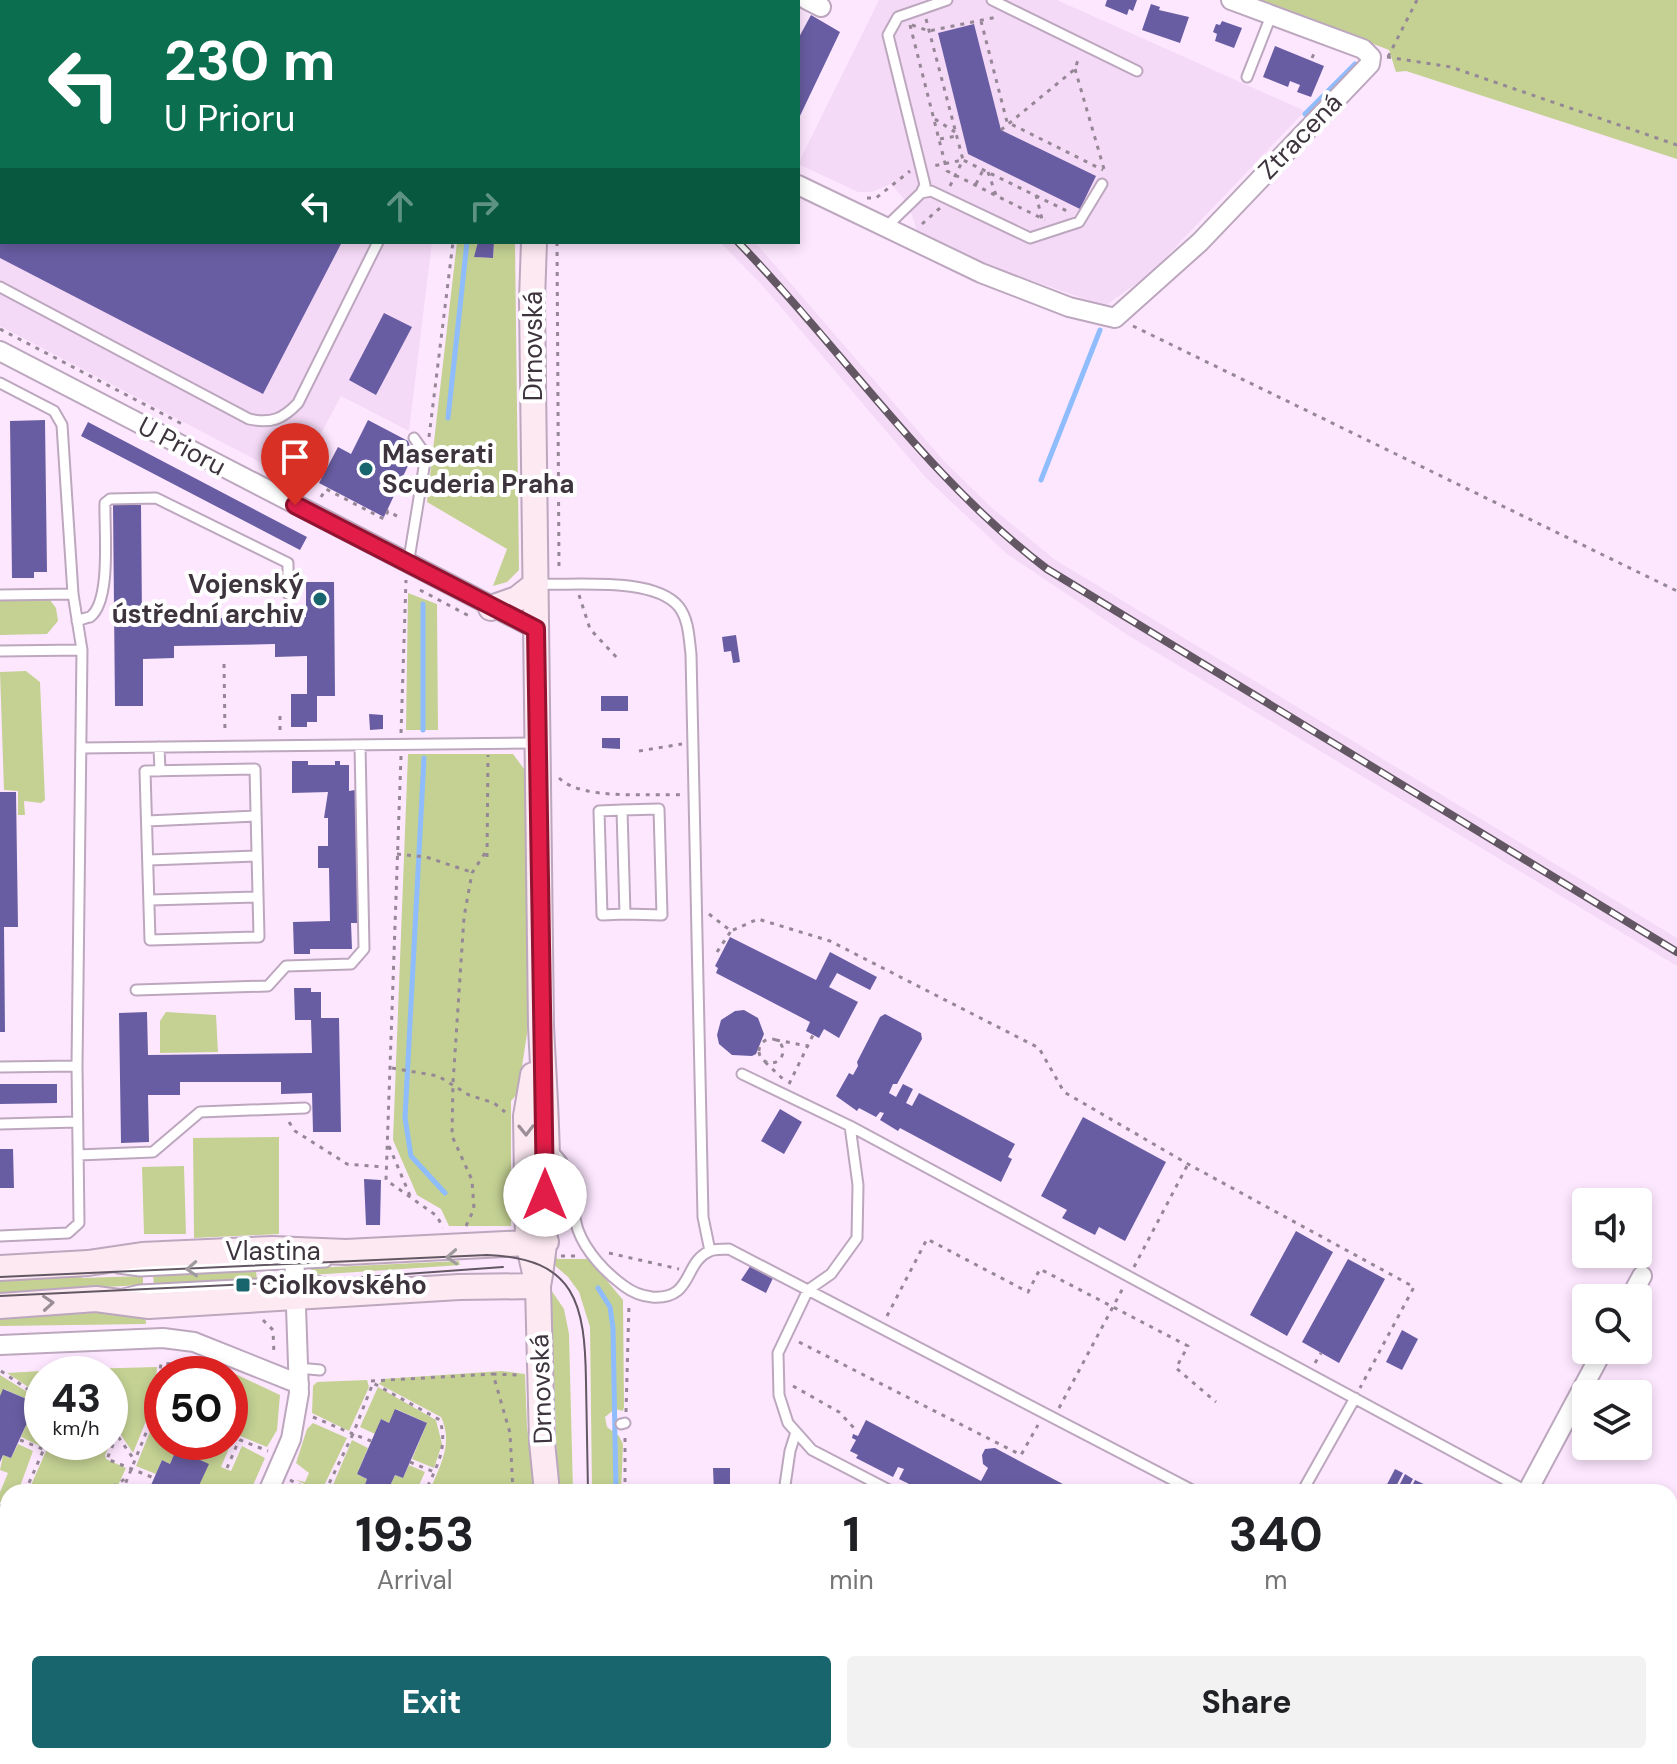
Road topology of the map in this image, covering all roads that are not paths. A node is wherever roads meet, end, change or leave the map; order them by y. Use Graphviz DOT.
graph roads {
  1 [pos="947,0"];
  2 [pos="992,0"];
  3 [pos="1231,0"];
  4 [pos="1271,16"];
  5 [pos="1137,71"];
  6 [pos="1247,77"];
  7 [pos="1102,184"];
  8 [pos="800,186"];
  9 [pos="921,193"];
  10 [pos="886,227"];
  11 [pos="377,244"];
  12 [pos="534,244"];
  13 [pos="0,287"];
  14 [pos="0,351"];
  15 [pos="0,383"];
  16 [pos="414,438"];
  17 [pos="408,574"];
  18 [pos="548,585"];
  19 [pos="73,594"];
  20 [pos="288,594"];
  21 [pos="0,595"];
  22 [pos="487,616"];
  23 [pos="77,621"];
  24 [pos="536,629"];
  25 [pos="82,650"];
  26 [pos="0,651"];
  27 [pos="538,744"];
  28 [pos="360,745"];
  29 [pos="159,747"];
  30 [pos="81,748"];
  31 [pos="160,771"];
  32 [pos="622,810"];
  33 [pos="256,816"];
  34 [pos="147,821"];
  35 [pos="257,856"];
  36 [pos="149,860"];
  37 [pos="258,897"];
  38 [pos="150,900"];
  39 [pos="625,914"];
  40 [pos="136,990"];
  41 [pos="541,1026"];
  42 [pos="77,1066"];
  43 [pos="0,1067"];
  44 [pos="742,1074"];
  45 [pos="305,1108"];
  46 [pos="77,1122"];
  47 [pos="0,1124"];
  48 [pos="850,1126"];
  49 [pos="546,1147"];
  50 [pos="78,1155"];
  51 [pos="0,1236"];
  52 [pos="544,1247"];
  53 [pos="710,1251"];
  54 [pos="0,1268"];
  55 [pos="295,1274"];
  56 [pos="1642,1276"];
  57 [pos="1638,1284"];
  58 [pos="538,1286"];
  59 [pos="808,1290"];
  60 [pos="0,1306"];
  61 [pos="0,1345"];
  62 [pos="1596,1364"];
  63 [pos="320,1370"];
  64 [pos="298,1376"];
  65 [pos="1355,1398"];
  66 [pos="796,1432"];
  67 [pos="271,1484"];
  68 [pos="546,1484"];
  69 [pos="785,1484"];
  70 [pos="878,1484"];
  71 [pos="1181,1484"];
  72 [pos="1307,1484"];
  73 [pos="1513,1484"];
  74 [pos="1532,1484"];
  1 -- 9 [label="lane"];
  2 -- 5 [label="lane"];
  3 -- 4 [label="street"];
  4 -- 6 [label="lane"];
  4 -- 10 [label="street, Ztracená"];
  7 -- 9 [label="lane"];
  8 -- 10 [label="street"];
  9 -- 10 [label="lane"];
  11 -- 13 [label="lane"];
  12 -- 18 [label="main road, Drnovská"];
  14 -- 17 [label="street, U Prioru"];
  15 -- 19 [label="lane"];
  16 -- 17 [label="lane"];
  17 -- 22 [label="street, U Prioru"];
  18 -- 22 [label="main road"];
  18 -- 24 [label="main road, Drnovská"];
  18 -- 53 [label="lane"];
  19 -- 21 [label="lane"];
  19 -- 23 [label="lane"];
  20 -- 23 [label="lane"];
  22 -- 24 [label="street, U Prioru"];
  23 -- 25 [label="lane"];
  24 -- 27 [label="main road, Drnovská"];
  25 -- 26 [label="lane"];
  25 -- 30 [label="lane"];
  27 -- 28 [label="lane"];
  27 -- 41 [label="main road, Drnovská"];
  28 -- 29 [label="lane"];
  28 -- 40 [label="lane"];
  29 -- 30 [label="lane"];
  29 -- 31 [label="lane"];
  30 -- 42 [label="lane"];
  31 -- 33 [label="lane"];
  31 -- 34 [label="lane"];
  32 -- 39 [label="lane"];
  32 -- 39 [label="lane"];
  32 -- 39 [label="lane"];
  33 -- 34 [label="lane"];
  33 -- 35 [label="lane"];
  34 -- 36 [label="lane"];
  35 -- 36 [label="lane"];
  35 -- 37 [label="lane"];
  36 -- 38 [label="lane"];
  37 -- 38 [label="lane"];
  37 -- 38 [label="lane"];
  41 -- 49 [label="main road, Drnovská"];
  41 -- 52 [label="main road, Drnovská, one-way"];
  42 -- 43 [label="lane"];
  42 -- 46 [label="lane"];
  44 -- 48 [label="lane"];
  45 -- 50 [label="lane"];
  46 -- 47 [label="lane"];
  46 -- 50 [label="lane"];
  48 -- 59 [label="lane"];
  48 -- 65 [label="lane"];
  49 -- 52 [label="main road, Drnovská"];
  49 -- 53 [label="lane"];
  50 -- 51 [label="lane"];
  52 -- 55 [label="main road, Vlastina, one-way"];
  52 -- 58 [label="main road, Drnovská"];
  53 -- 59 [label="lane"];
  55 -- 54 [label="main road, Vlastina, one-way"];
  55 -- 58 [label="main road, Vlastina"];
  60 -- 55 [label="main road, Vlastina, one-way"];
  55 -- 64 [label="street"];
  56 -- 57 [label="street"];
  58 -- 68 [label="main road, Drnovská"];
  59 -- 66 [label="lane"];
  59 -- 71 [label="lane"];
  61 -- 64 [label="street"];
  62 -- 74 [label="street"];
  63 -- 64 [label="lane"];
  64 -- 67 [label="street"];
  65 -- 72 [label="lane"];
  65 -- 73 [label="lane"];
  66 -- 69 [label="lane"];
  66 -- 70 [label="lane"];
}
